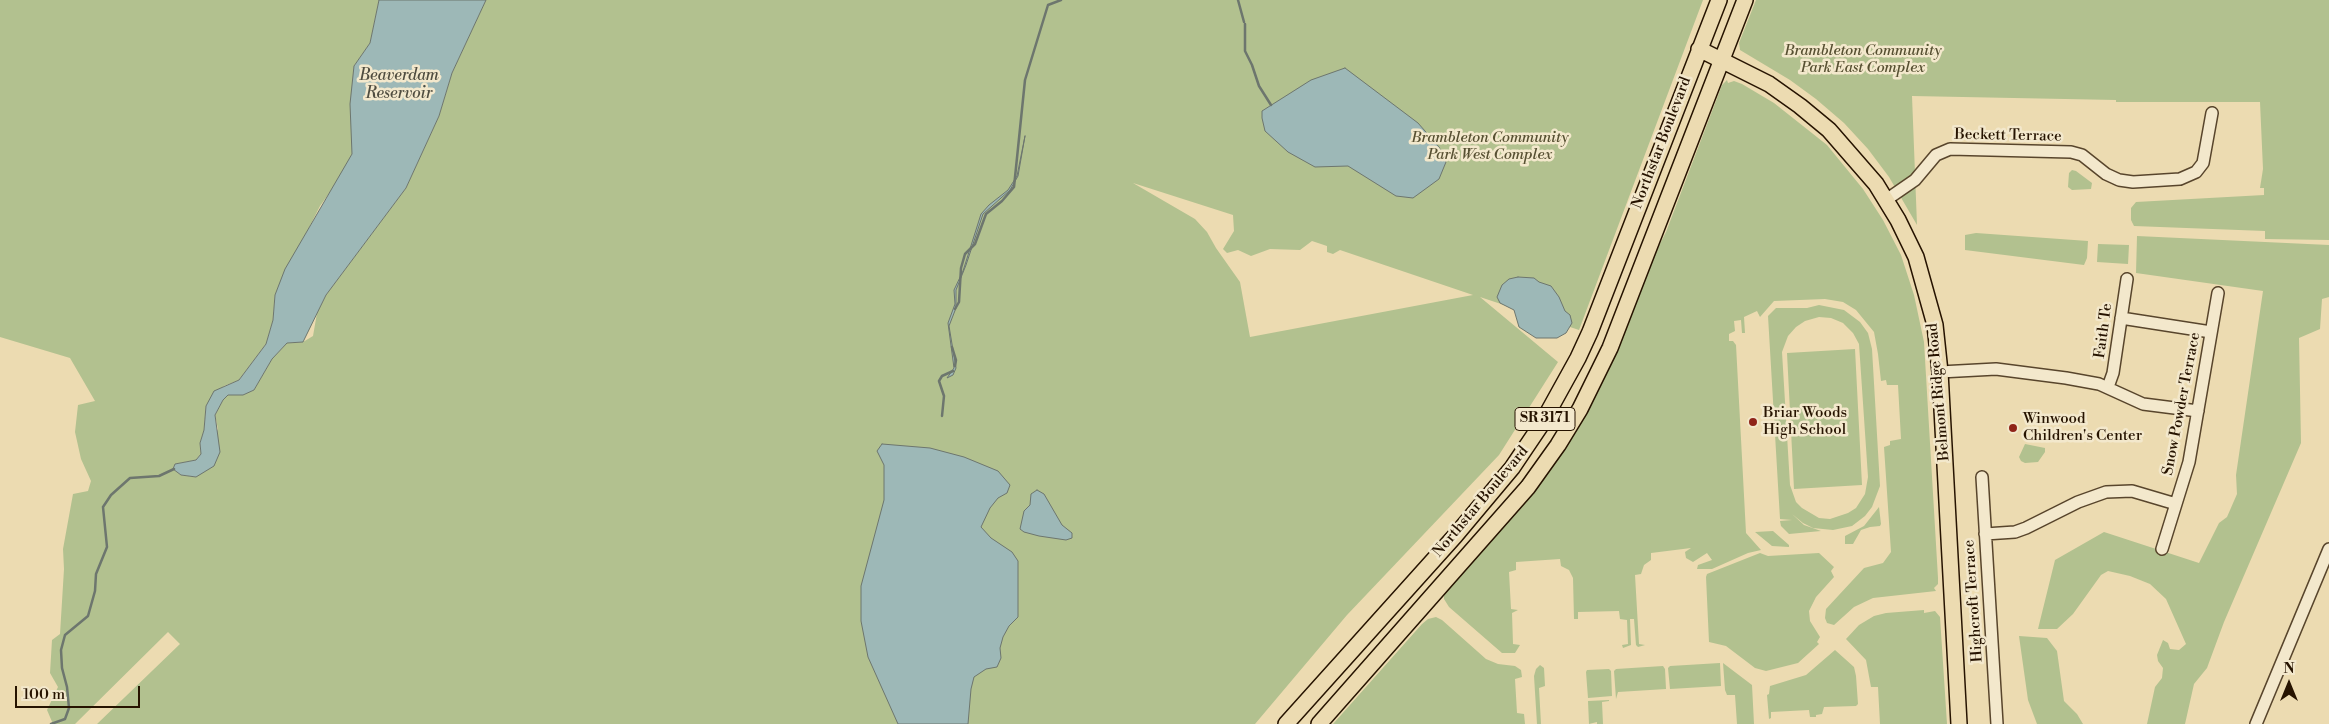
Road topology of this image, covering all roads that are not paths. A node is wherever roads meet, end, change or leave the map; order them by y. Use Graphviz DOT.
graph roads {
  1 [pos="1718,0"];
  2 [pos="1745,0"];
  3 [pos="1699,49"];
  4 [pos="1721,60"];
  5 [pos="2212,114"];
  6 [pos="1886,200"];
  7 [pos="2127,279"];
  8 [pos="2218,293"];
  9 [pos="2121,318"];
  10 [pos="2211,332"];
  11 [pos="1940,372"];
  12 [pos="2108,387"];
  13 [pos="2198,411"];
  14 [pos="1982,477"];
  15 [pos="2176,504"];
  16 [pos="1985,534"];
  17 [pos="2162,549"];
  18 [pos="2329,549"];
  19 [pos="1286,724"];
  20 [pos="1319,724"];
  21 [pos="1960,724"];
  22 [pos="1996,724"];
  23 [pos="2256,724"];
  1 -- 3 [label="main road"];
  2 -- 4 [label="main road"];
  3 -- 4 [label="main road, Belmont Ridge Road"];
  3 -- 19 [label="main road, Northstar Boulevard / SR 3171"];
  4 -- 6 [label="main road, Belmont Ridge Road"];
  4 -- 20 [label="main road, Northstar Boulevard / SR 3171"];
  5 -- 6 [label="street, Beckett Terrace"];
  6 -- 11 [label="main road, Belmont Ridge Road"];
  7 -- 9 [label="street, Faith Te"];
  8 -- 10 [label="street, Snow Powder Terrace"];
  9 -- 10 [label="street"];
  9 -- 12 [label="street, Faith Te"];
  10 -- 13 [label="street, Snow Powder Terrace"];
  11 -- 12 [label="street"];
  11 -- 21 [label="main road, Belmont Ridge Road"];
  12 -- 13 [label="street"];
  13 -- 15 [label="street, Snow Powder Terrace"];
  14 -- 16 [label="street, Highcroft Terrace"];
  15 -- 16 [label="street"];
  15 -- 17 [label="street, Snow Powder Terrace"];
  16 -- 22 [label="street, Highcroft Terrace"];
  18 -- 23 [label="street"];
}
